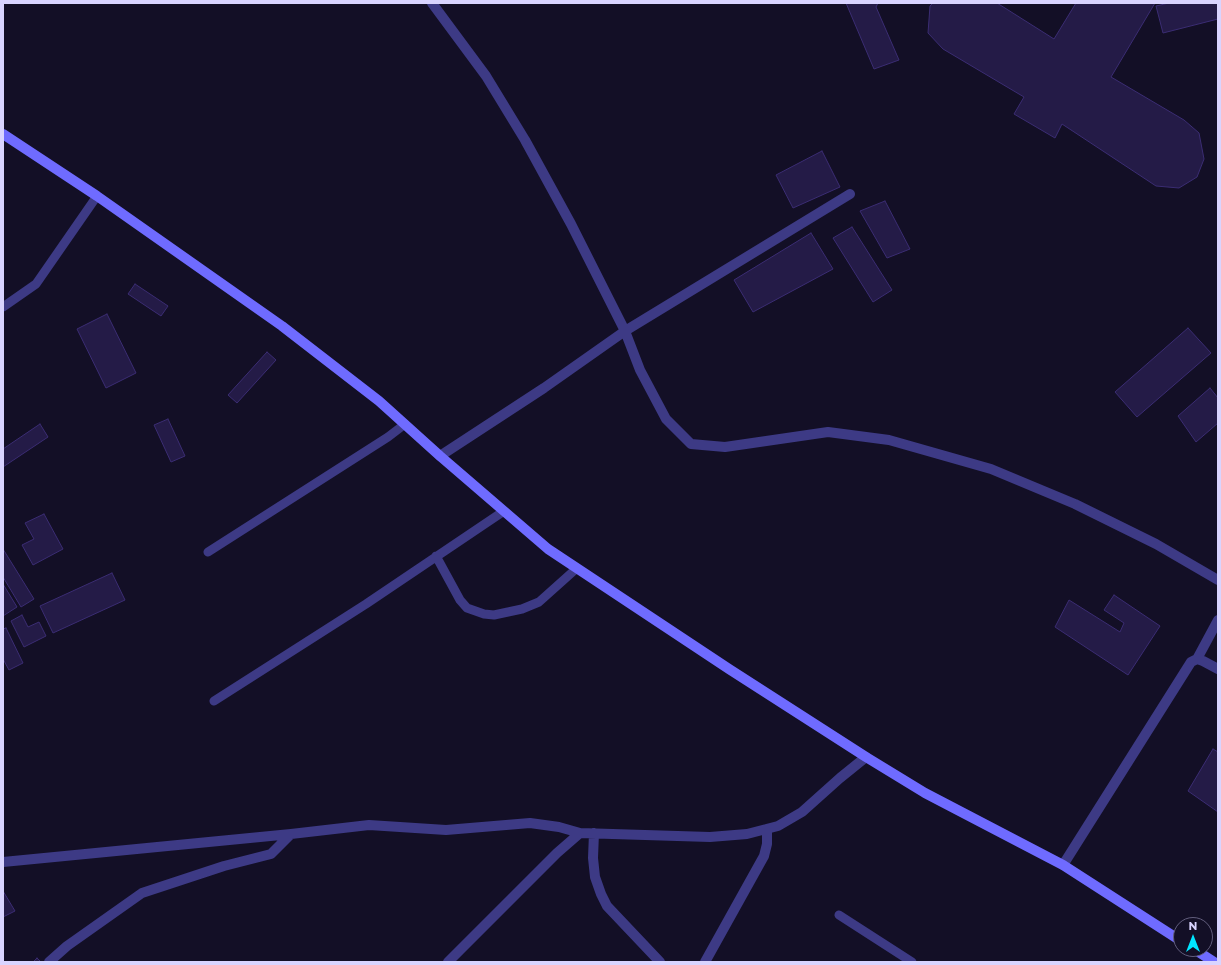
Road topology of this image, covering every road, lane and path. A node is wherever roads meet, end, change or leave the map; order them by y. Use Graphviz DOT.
graph roads {
  1 [pos="432,3"];
  2 [pos="3,134"];
  3 [pos="850,194"];
  4 [pos="97,196"];
  5 [pos="3,307"];
  6 [pos="625,331"];
  7 [pos="405,424"];
  8 [pos="440,456"];
  9 [pos="504,511"];
  10 [pos="208,552"];
  11 [pos="436,556"];
  12 [pos="577,568"];
  13 [pos="1218,580"];
  14 [pos="1218,620"];
  15 [pos="1197,659"];
  16 [pos="1218,669"];
  17 [pos="214,701"];
  18 [pos="866,757"];
  19 [pos="767,829"];
  20 [pos="580,833"];
  21 [pos="594,833"];
  22 [pos="291,834"];
  23 [pos="3,862"];
  24 [pos="1063,865"];
  25 [pos="839,915"];
  26 [pos="1173,936"];
  27 [pos="49,962"];
  28 [pos="448,962"];
  29 [pos="660,962"];
  30 [pos="705,962"];
  31 [pos="912,962"];
  1 -- 6 [label="street"];
  2 -- 4 [label="main road"];
  3 -- 6 [label="street"];
  4 -- 5 [label="lane"];
  4 -- 7 [label="main road"];
  6 -- 8 [label="street"];
  6 -- 13 [label="street"];
  7 -- 8 [label="main road"];
  7 -- 10 [label="lane"];
  8 -- 9 [label="main road"];
  9 -- 11 [label="lane"];
  9 -- 12 [label="main road"];
  11 -- 12 [label="lane"];
  11 -- 17 [label="lane"];
  12 -- 18 [label="main road"];
  14 -- 15 [label="street"];
  15 -- 16 [label="street"];
  15 -- 24 [label="street"];
  18 -- 19 [label="street"];
  18 -- 24 [label="main road"];
  19 -- 21 [label="street"];
  19 -- 30 [label="street"];
  20 -- 21 [label="street"];
  20 -- 22 [label="street"];
  20 -- 28 [label="street"];
  21 -- 29 [label="street"];
  22 -- 23 [label="street"];
  22 -- 27 [label="street"];
  24 -- 26 [label="main road"];
  25 -- 31 [label="lane"];
}
